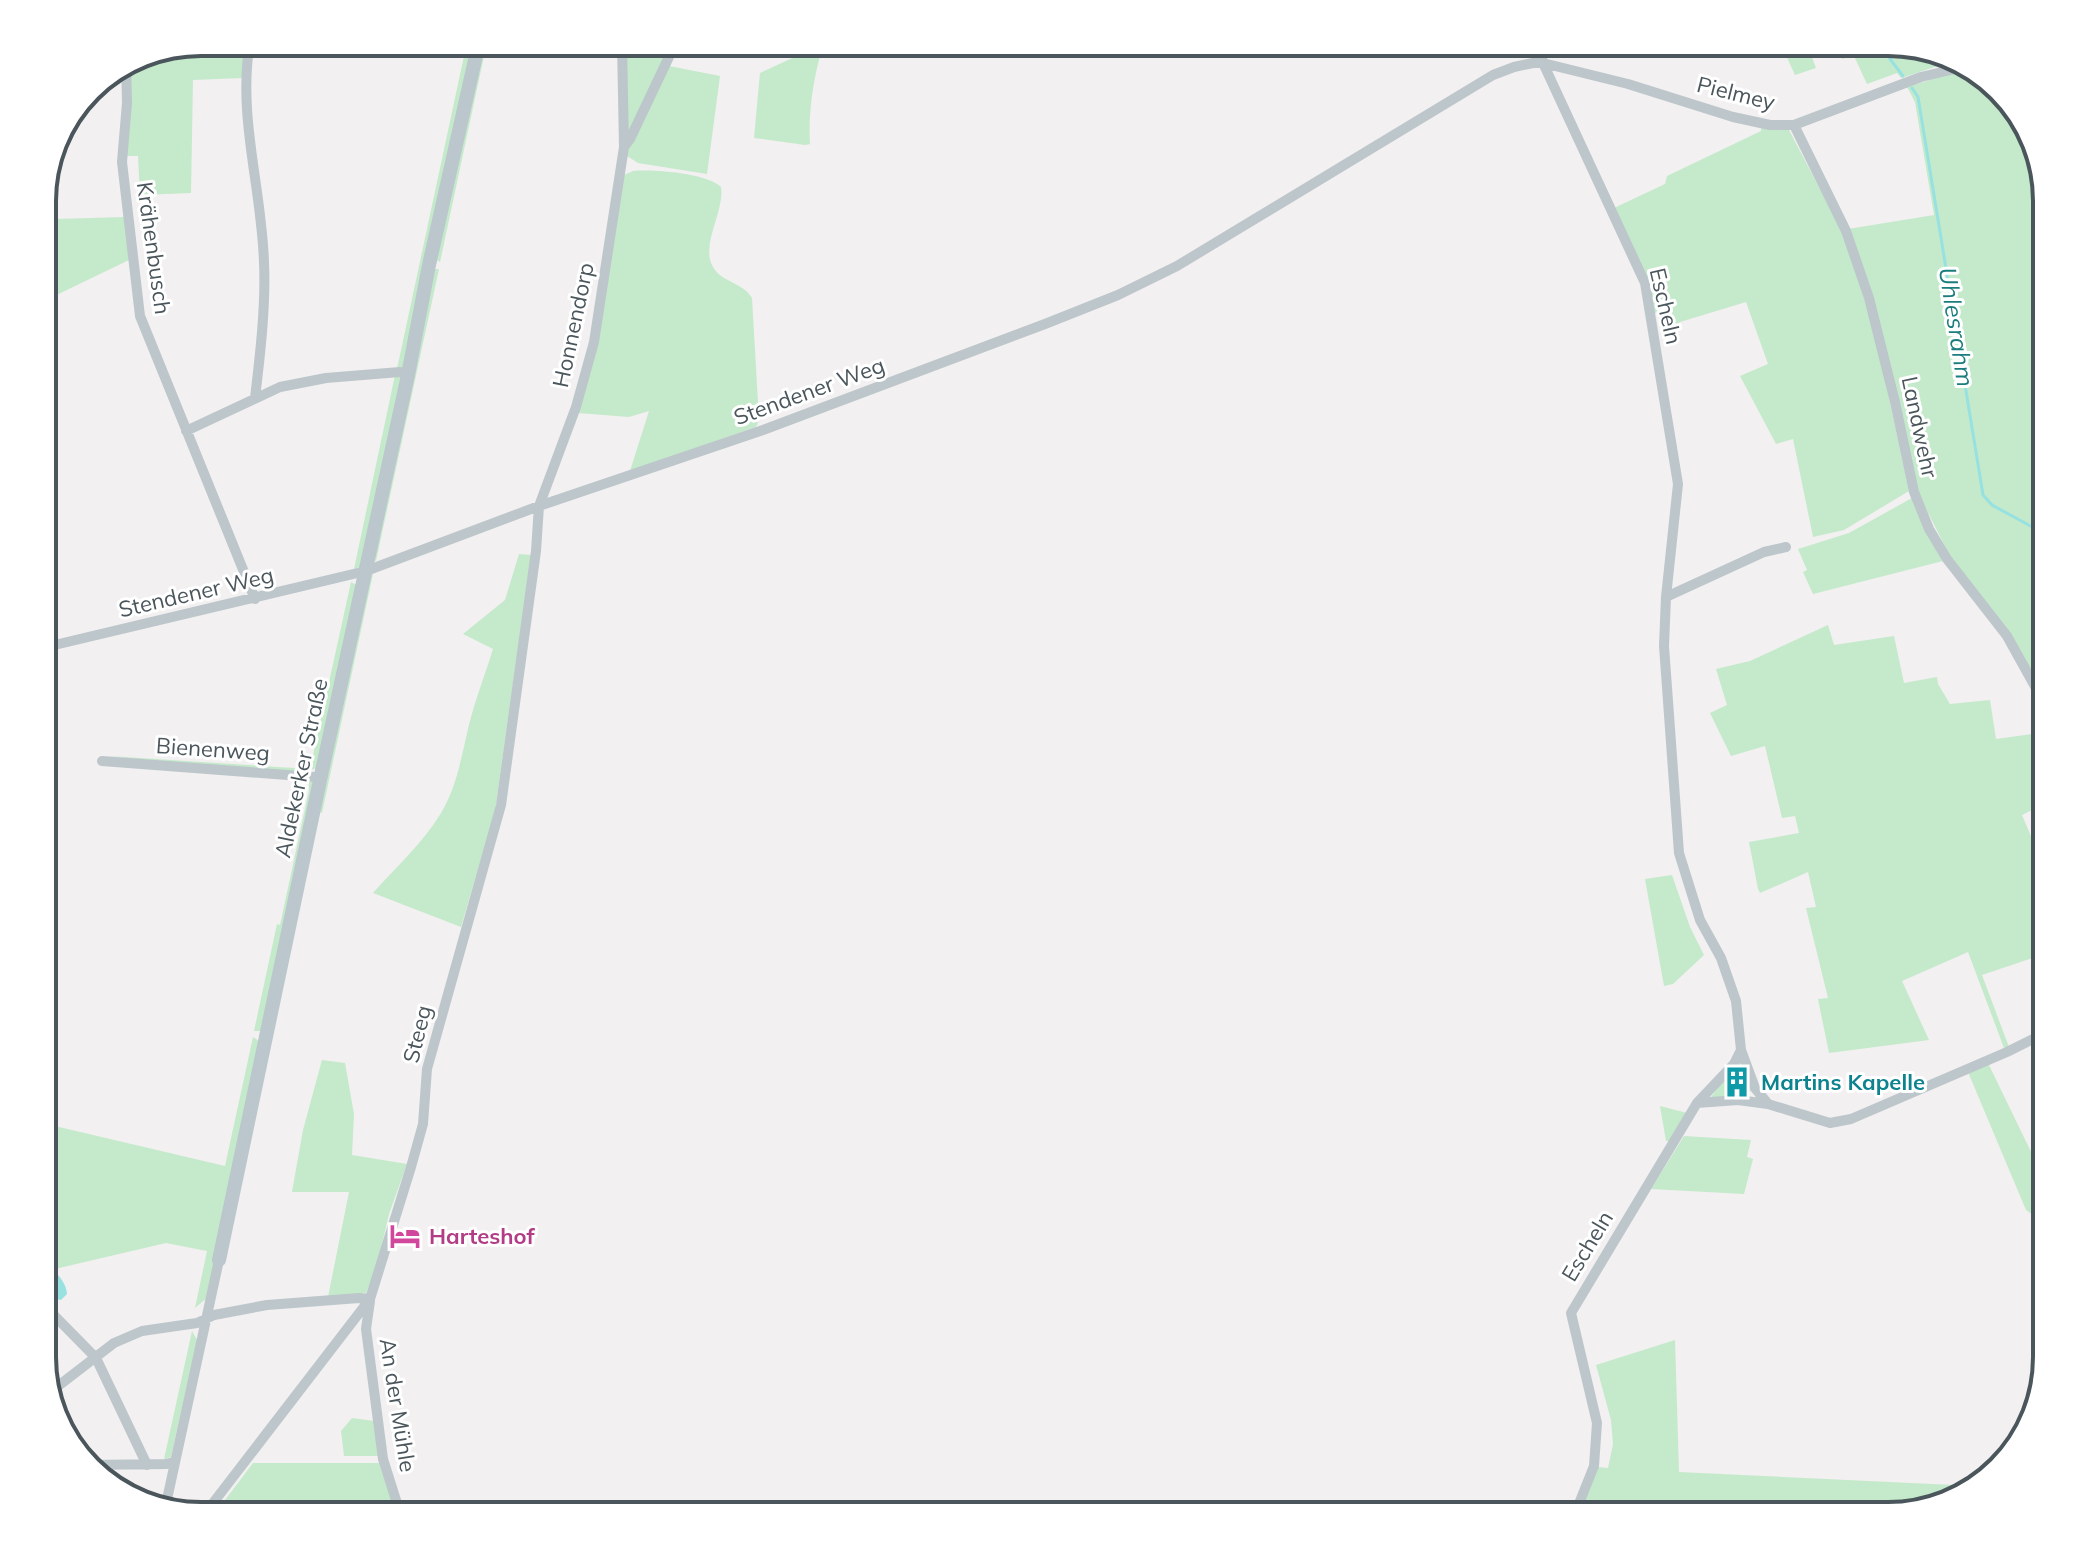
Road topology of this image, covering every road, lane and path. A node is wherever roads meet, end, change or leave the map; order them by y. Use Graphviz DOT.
graph roads {
  1 [pos="249,56"];
  2 [pos="476,56"];
  3 [pos="622,56"];
  4 [pos="669,56"];
  5 [pos="1542,56"];
  6 [pos="1543,63"];
  7 [pos="1950,70"];
  8 [pos="126,76"];
  9 [pos="1794,125"];
  10 [pos="624,147"];
  11 [pos="408,375"];
  12 [pos="255,398"];
  13 [pos="186,431"];
  14 [pos="539,506"];
  15 [pos="1786,547"];
  16 [pos="366,571"];
  17 [pos="1666,597"];
  18 [pos="255,599"];
  19 [pos="56,645"];
  20 [pos="2033,683"];
  21 [pos="102,761"];
  22 [pos="320,780"];
  23 [pos="2033,1039"];
  24 [pos="1741,1050"];
  25 [pos="1697,1103"];
  26 [pos="1768,1104"];
  27 [pos="219,1260"];
  28 [pos="370,1299"];
  29 [pos="56,1317"];
  30 [pos="206,1318"];
  31 [pos="96,1358"];
  32 [pos="59,1386"];
  33 [pos="175,1462"];
  34 [pos="104,1465"];
  35 [pos="147,1465"];
  36 [pos="167,1498"];
  37 [pos="214,1502"];
  38 [pos="397,1502"];
  39 [pos="1580,1502"];
  1 -- 12 [label="street"];
  2 -- 11 [label="street, Aldekerker Straße"];
  3 -- 10 [label="street, Honnendorp"];
  4 -- 10 [label="street, Honnendorp"];
  5 -- 6 [label="street, Escheln"];
  6 -- 9 [label="street, Pielmey"];
  6 -- 14 [label="street, Stendener Weg"];
  6 -- 17 [label="street, Escheln"];
  7 -- 9 [label="street, Pielmey"];
  8 -- 13 [label="street, Krähenbusch"];
  9 -- 20 [label="street, Landwehr"];
  10 -- 14 [label="street, Honnendorp"];
  11 -- 12 [label="street"];
  11 -- 16 [label="street, Aldekerker Straße"];
  12 -- 13 [label="street"];
  13 -- 18 [label="street, Krähenbusch"];
  14 -- 16 [label="street, Stendener Weg"];
  14 -- 28 [label="street, Steeg"];
  15 -- 17 [label="street"];
  16 -- 18 [label="street, Stendener Weg"];
  16 -- 22 [label="street, Aldekerker Straße"];
  17 -- 24 [label="street, Escheln"];
  18 -- 19 [label="street, Stendener Weg"];
  21 -- 22 [label="street, Bienenweg"];
  22 -- 27 [label="street, Aldekerker Straße"];
  23 -- 26 [label="street"];
  24 -- 25 [label="street, Escheln"];
  24 -- 26 [label="street, Escheln"];
  25 -- 26 [label="street"];
  25 -- 39 [label="street, Escheln"];
  27 -- 30 [label="street, Aldekerker Straße"];
  28 -- 30 [label="street"];
  28 -- 37 [label="street, Steeg"];
  28 -- 38 [label="street, An der Mühle"];
  29 -- 31 [label="street"];
  30 -- 31 [label="street"];
  30 -- 33 [label="street, Aldekerker Straße"];
  31 -- 32 [label="street"];
  31 -- 35 [label="street"];
  33 -- 35 [label="street"];
  33 -- 36 [label="street, Aldekerker Straße"];
  34 -- 35 [label="street"];
}
